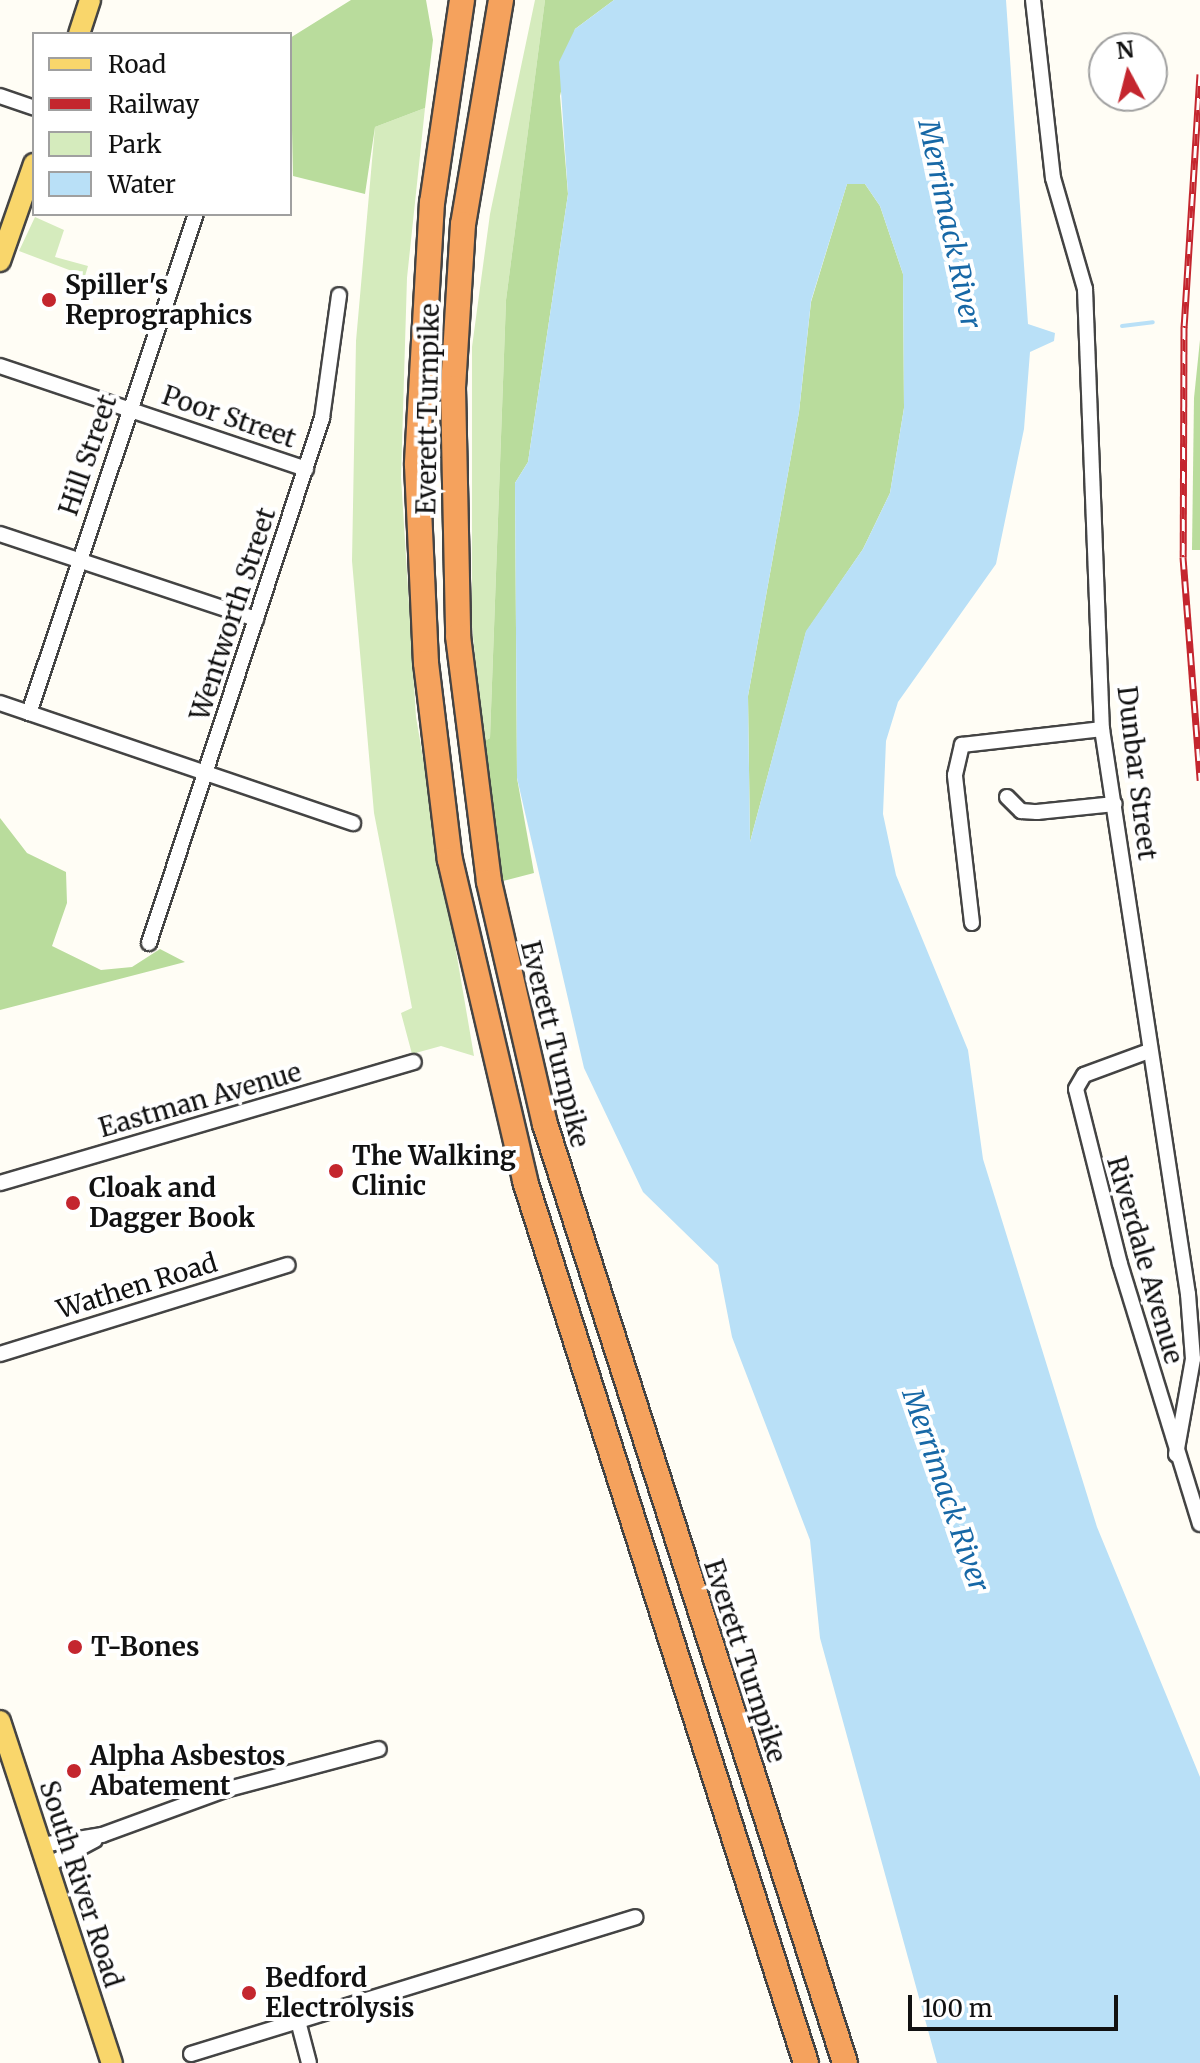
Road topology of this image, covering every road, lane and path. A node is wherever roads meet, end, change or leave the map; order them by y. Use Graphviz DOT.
graph roads {
  1 [pos="90,0"];
  2 [pos="462,0"];
  3 [pos="501,0"];
  4 [pos="509,0"];
  5 [pos="1033,0"];
  6 [pos="80,32"];
  7 [pos="0,96"];
  8 [pos="32,107"];
  9 [pos="32,170"];
  10 [pos="195,216"];
  11 [pos="463,224"];
  12 [pos="0,261"];
  13 [pos="339,295"];
  14 [pos="0,366"];
  15 [pos="130,407"];
  16 [pos="306,469"];
  17 [pos="0,534"];
  18 [pos="78,559"];
  19 [pos="256,619"];
  20 [pos="0,703"];
  21 [pos="29,713"];
  22 [pos="1102,729"];
  23 [pos="207,773"];
  24 [pos="1007,797"];
  25 [pos="1115,804"];
  26 [pos="353,823"];
  27 [pos="972,923"];
  28 [pos="149,943"];
  29 [pos="1149,1051"];
  30 [pos="414,1062"];
  31 [pos="0,1183"];
  32 [pos="288,1265"];
  33 [pos="0,1354"];
  34 [pos="1176,1454"];
  35 [pos="1200,1524"];
  36 [pos="0,1721"];
  37 [pos="379,1749"];
  38 [pos="7,1764"];
  39 [pos="45,1855"];
  40 [pos="635,1917"];
  41 [pos="298,2021"];
  42 [pos="191,2054"];
  43 [pos="112,2063"];
  44 [pos="309,2063"];
  45 [pos="806,2063"];
  46 [pos="845,2063"];
  1 -- 6 [label="main road"];
  2 -- 45 [label="highway, Everett Turnpike"];
  3 -- 11 [label="highway, Everett Turnpike"];
  4 -- 11 [label="highway"];
  5 -- 22 [label="street, Dunbar Street"];
  7 -- 8 [label="street"];
  9 -- 12 [label="main road"];
  10 -- 15 [label="street, Hill Street"];
  11 -- 46 [label="highway, Everett Turnpike"];
  13 -- 16 [label="street, Wentworth Street"];
  14 -- 15 [label="street, Poor Street"];
  15 -- 16 [label="street, Poor Street"];
  15 -- 18 [label="street, Hill Street"];
  16 -- 19 [label="street, Wentworth Street"];
  17 -- 18 [label="street"];
  18 -- 19 [label="street"];
  18 -- 21 [label="street, Hill Street"];
  19 -- 23 [label="street, Wentworth Street"];
  20 -- 21 [label="street"];
  21 -- 23 [label="street"];
  22 -- 25 [label="street, Dunbar Street"];
  22 -- 27 [label="street"];
  23 -- 26 [label="street"];
  23 -- 28 [label="street, Wentworth Street"];
  24 -- 25 [label="street"];
  25 -- 29 [label="street, Dunbar Street"];
  29 -- 34 [label="street, Dunbar Street"];
  29 -- 34 [label="street, Riverdale Avenue"];
  30 -- 31 [label="street, Eastman Avenue"];
  32 -- 33 [label="street, Wathen Road"];
  34 -- 35 [label="street, Riverdale Avenue"];
  36 -- 38 [label="main road, South River Road"];
  37 -- 39 [label="street"];
  38 -- 39 [label="main road, South River Road"];
  39 -- 43 [label="main road, South River Road"];
  40 -- 41 [label="street"];
  41 -- 42 [label="street"];
  41 -- 44 [label="street"];
}
